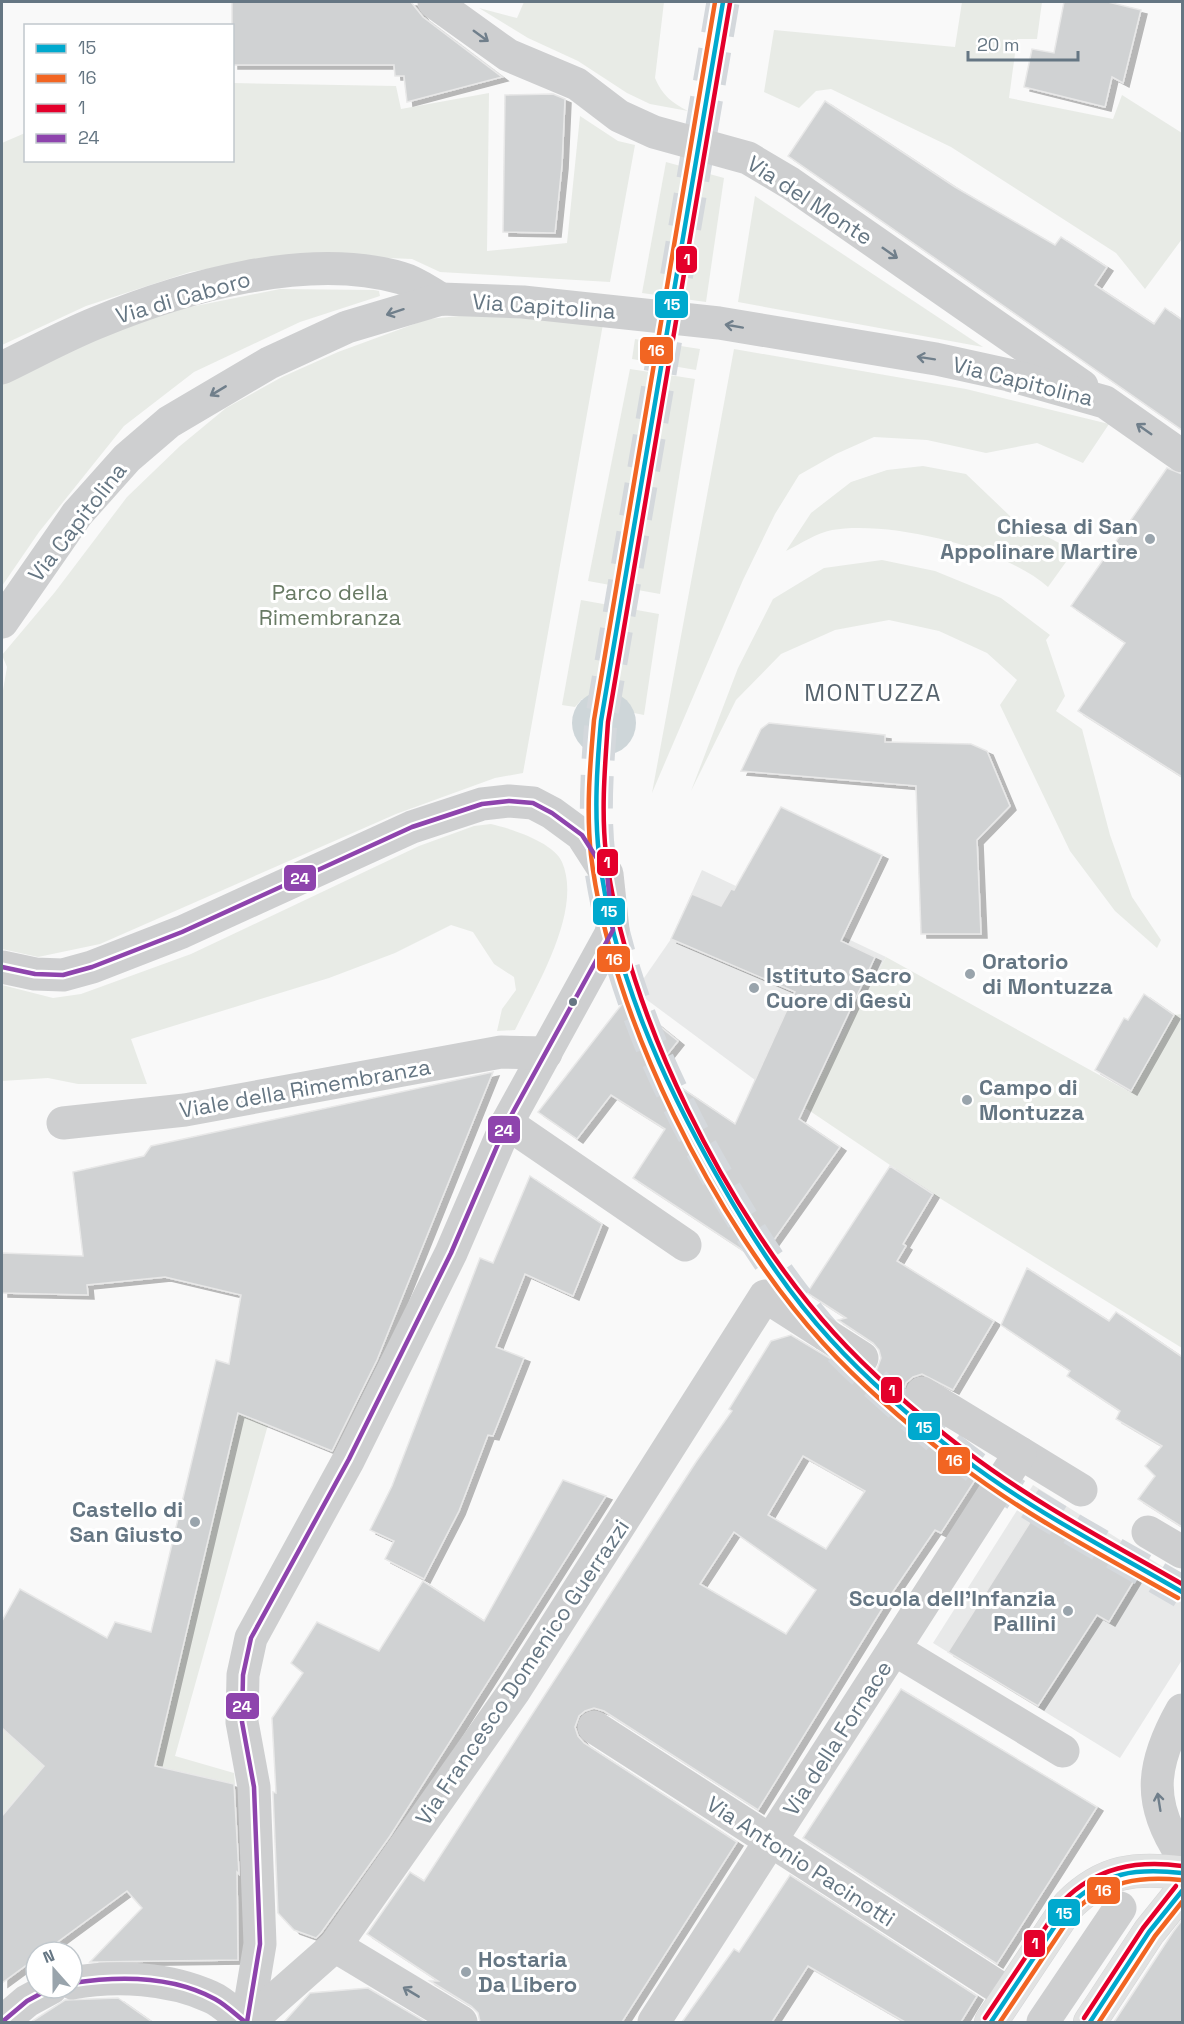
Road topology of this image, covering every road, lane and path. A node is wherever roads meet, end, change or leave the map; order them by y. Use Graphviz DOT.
graph roads {
  1 [pos="434,2"];
  2 [pos="441,299"];
  3 [pos="2,368"];
  4 [pos="1105,402"];
  5 [pos="1182,456"];
  6 [pos="2,622"];
  7 [pos="2,967"];
  8 [pos="546,1053"];
  9 [pos="63,1123"];
  10 [pos="507,1124"];
  11 [pos="685,1245"];
  12 [pos="862,1358"];
  13 [pos="922,1393"];
  14 [pos="1020,1453"];
  15 [pos="1081,1490"];
  16 [pos="1148,1532"];
  17 [pos="1182,1552"];
  18 [pos="894,1649"];
  19 [pos="1182,1710"];
  20 [pos="594,1727"];
  21 [pos="1063,1751"];
  22 [pos="771,1841"];
  23 [pos="1182,1855"];
  24 [pos="1182,1873"];
  25 [pos="1182,1891"];
  26 [pos="1120,1908"];
  27 [pos="335,1946"];
  28 [pos="84,1982"];
  29 [pos="1009,1995"];
  30 [pos="29,2000"];
  31 [pos="1045,2020"];
  32 [pos="2,2022"];
  33 [pos="247,2022"];
  34 [pos="461,2022"];
  35 [pos="654,2022"];
  36 [pos="991,2022"];
  37 [pos="1090,2022"];
  1 -- 4 [label="street, Via del Monte, one-way"];
  2 -- 3 [label="street, Via di Caboro"];
  4 -- 2 [label="street, Via Capitolina, one-way"];
  2 -- 6 [label="street, Via Capitolina, one-way"];
  5 -- 4 [label="street, Via Capitolina, one-way"];
  7 -- 8 [label="street"];
  8 -- 9 [label="street, Viale della Rimembranza"];
  8 -- 10 [label="street"];
  10 -- 11 [label="street"];
  10 -- 33 [label="street"];
  12 -- 27 [label="street, Via Francesco Domenico Guerrazzi"];
  13 -- 14 [label="street"];
  14 -- 15 [label="street"];
  14 -- 18 [label="street, Via della Fornace"];
  16 -- 17 [label="street"];
  18 -- 21 [label="street"];
  18 -- 22 [label="street, Via della Fornace"];
  23 -- 19 [label="street, one-way"];
  20 -- 22 [label="street, Via Antonio Pacinotti"];
  22 -- 29 [label="street, Via Antonio Pacinotti"];
  22 -- 35 [label="street, Via della Fornace"];
  24 -- 29 [label="main road"];
  25 -- 37 [label="main road"];
  26 -- 31 [label="street"];
  27 -- 33 [label="street, Via Francesco Domenico Guerrazzi"];
  34 -- 27 [label="street, one-way"];
  28 -- 33 [label="street"];
  29 -- 36 [label="main road"];
  30 -- 32 [label="street"];
}
